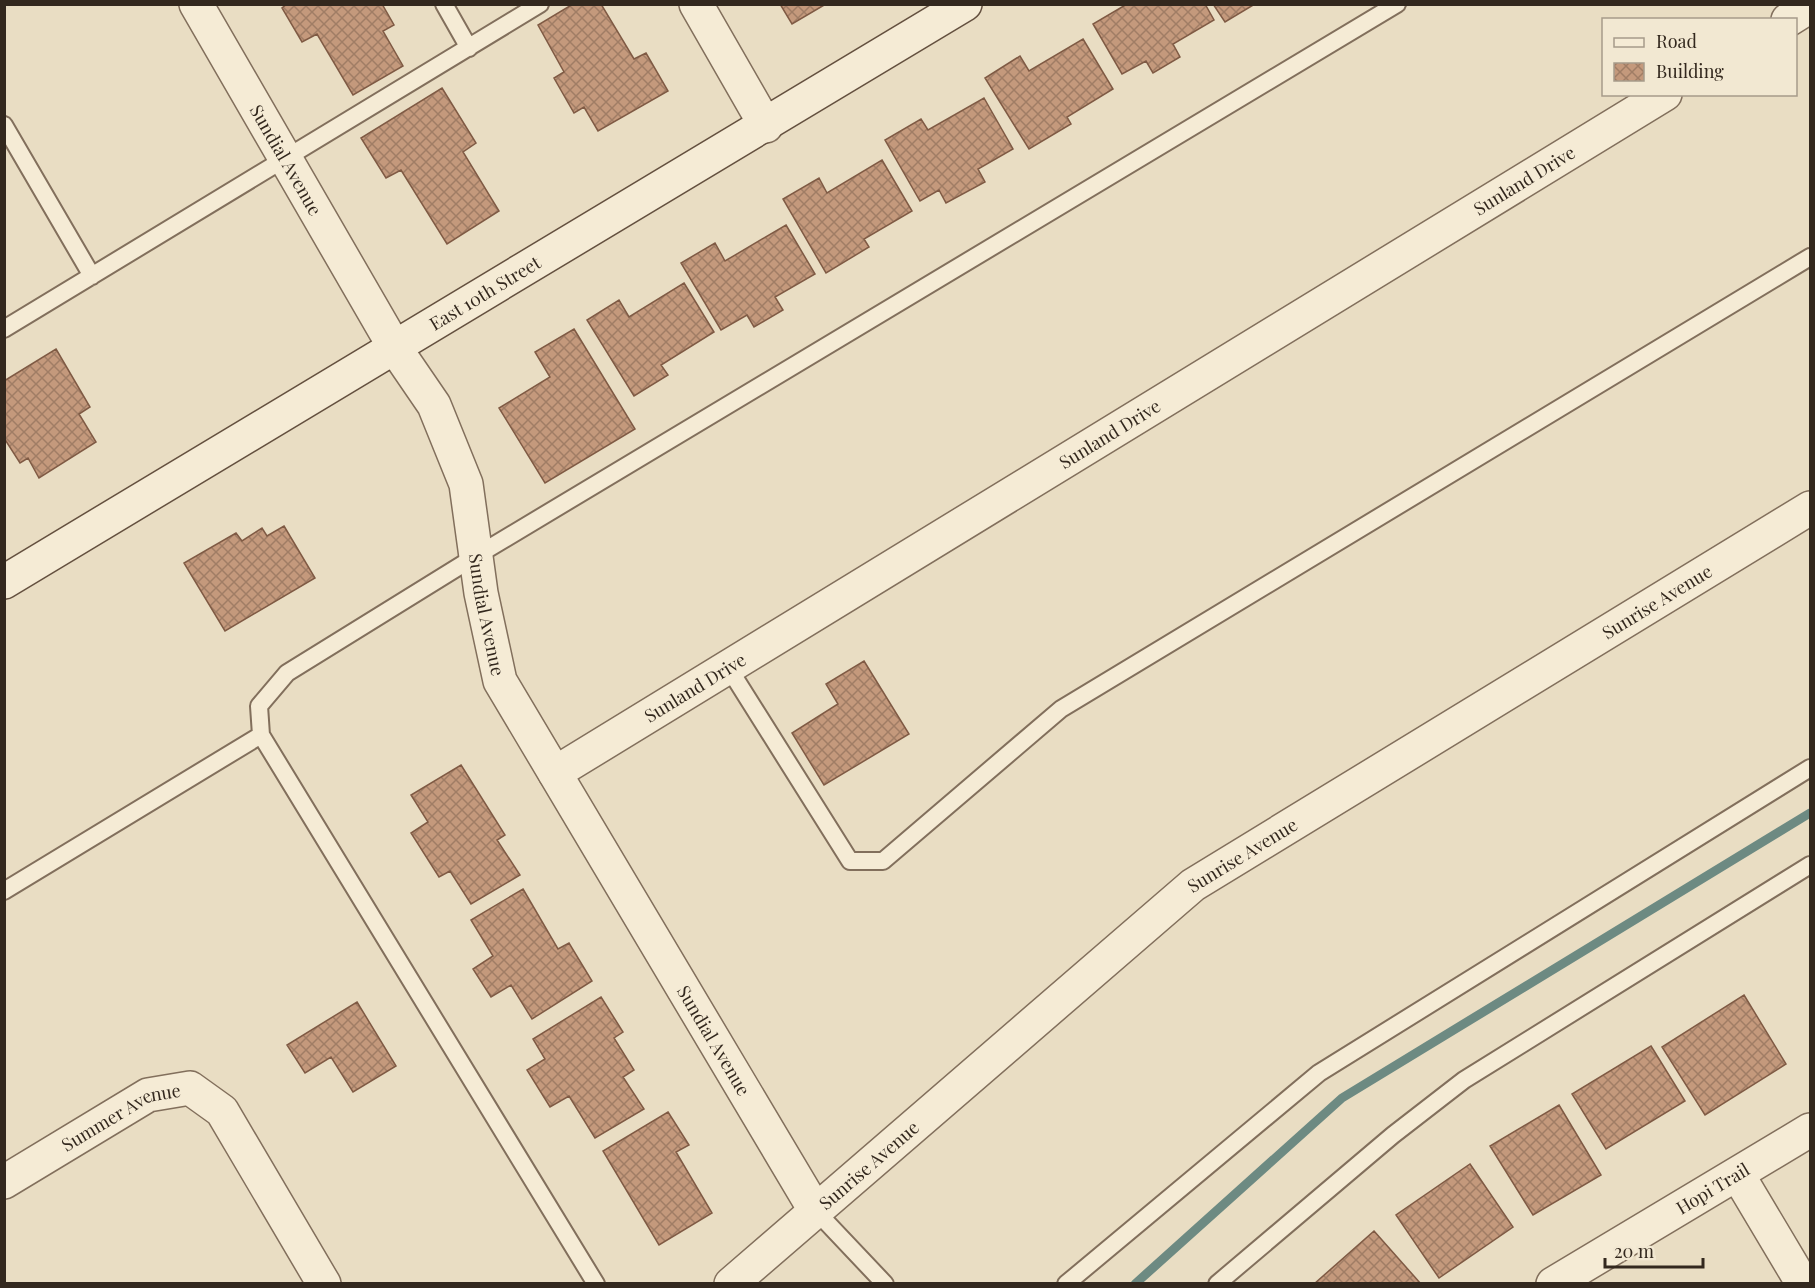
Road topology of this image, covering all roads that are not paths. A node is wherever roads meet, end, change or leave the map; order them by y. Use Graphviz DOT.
graph roads {
  1 [pos="196,4"];
  2 [pos="444,4"];
  3 [pos="540,4"];
  4 [pos="696,4"];
  5 [pos="964,4"];
  6 [pos="1397,4"];
  7 [pos="1810,10"];
  8 [pos="1791,18"];
  9 [pos="469,48"];
  10 [pos="1662,96"];
  11 [pos="4,125"];
  12 [pos="766,126"];
  13 [pos="286,160"];
  14 [pos="1810,258"];
  15 [pos="92,276"];
  16 [pos="4,329"];
  17 [pos="395,348"];
  18 [pos="1810,508"];
  19 [pos="476,556"];
  20 [pos="7,573"];
  21 [pos="728,667"];
  22 [pos="261,735"];
  23 [pos="1810,768"];
  24 [pos="555,773"];
  25 [pos="1810,865"];
  26 [pos="4,891"];
  27 [pos="1810,1130"];
  28 [pos="1738,1174"];
  29 [pos="4,1182"];
  30 [pos="815,1210"];
  31 [pos="324,1284"];
  32 [pos="596,1284"];
  33 [pos="730,1284"];
  34 [pos="885,1284"];
  35 [pos="1066,1284"];
  36 [pos="1217,1284"];
  37 [pos="1553,1284"];
  38 [pos="1803,1284"];
  1 -- 13 [label="street, Sundial Avenue"];
  2 -- 9 [label="lane"];
  3 -- 9 [label="lane"];
  4 -- 12 [label="street"];
  5 -- 12 [label="street, East 10th Street"];
  6 -- 19 [label="lane"];
  7 -- 8 [label="street"];
  9 -- 13 [label="lane"];
  10 -- 21 [label="street, Sunland Drive"];
  11 -- 15 [label="lane"];
  12 -- 17 [label="street, East 10th Street"];
  13 -- 15 [label="lane"];
  13 -- 17 [label="street, Sundial Avenue"];
  14 -- 21 [label="lane"];
  15 -- 16 [label="lane"];
  17 -- 19 [label="street, Sundial Avenue"];
  17 -- 20 [label="street, East 10th Street"];
  18 -- 30 [label="street, Sunrise Avenue"];
  19 -- 22 [label="lane"];
  19 -- 24 [label="street, Sundial Avenue"];
  21 -- 24 [label="street, Sunland Drive"];
  22 -- 26 [label="lane"];
  22 -- 32 [label="lane"];
  23 -- 35 [label="lane"];
  24 -- 30 [label="street, Sundial Avenue"];
  25 -- 36 [label="lane"];
  27 -- 28 [label="street, Hopi Trail"];
  28 -- 37 [label="street, Hopi Trail"];
  28 -- 38 [label="street"];
  29 -- 31 [label="street, Summer Avenue"];
  30 -- 33 [label="street, Sunrise Avenue"];
  30 -- 34 [label="lane"];
}
